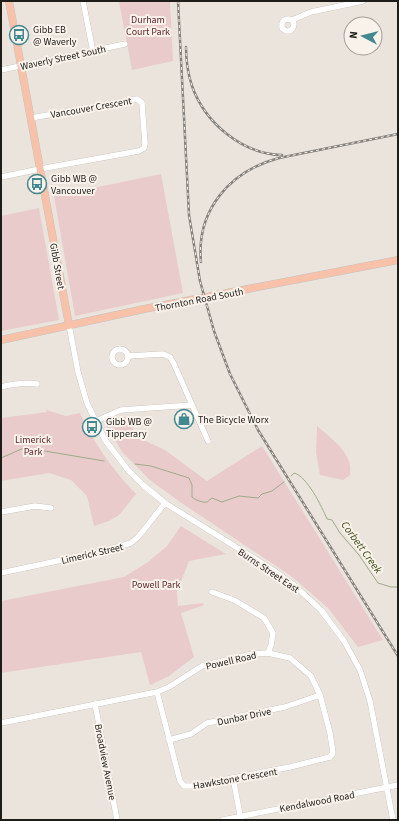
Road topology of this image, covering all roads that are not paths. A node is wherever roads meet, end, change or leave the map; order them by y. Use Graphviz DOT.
graph roads {
  1 [pos="9,1"];
  2 [pos="83,1"];
  3 [pos="363,1"];
  4 [pos="292,20"];
  5 [pos="125,44"];
  6 [pos="93,52"];
  7 [pos="21,66"];
  8 [pos="1,70"];
  9 [pos="30,118"];
  10 [pos="40,169"];
  11 [pos="1,177"];
  12 [pos="398,260"];
  13 [pos="69,325"];
  14 [pos="1,340"];
  15 [pos="128,356"];
  16 [pos="37,384"];
  17 [pos="1,387"];
  18 [pos="192,405"];
  19 [pos="96,421"];
  20 [pos="208,441"];
  21 [pos="165,504"];
  22 [pos="51,508"];
  23 [pos="1,512"];
  24 [pos="1,573"];
  25 [pos="212,592"];
  26 [pos="268,653"];
  27 [pos="157,692"];
  28 [pos="320,695"];
  29 [pos="95,704"];
  30 [pos="1,723"];
  31 [pos="169,740"];
  32 [pos="333,753"];
  33 [pos="234,778"];
  34 [pos="398,785"];
  35 [pos="386,787"];
  36 [pos="241,818"];
  37 [pos="117,820"];
  38 [pos="223,820"];
  39 [pos="393,820"];
  1 -- 7 [label="main road, Gibb Street"];
  2 -- 6 [label="street"];
  3 -- 4 [label="street"];
  5 -- 6 [label="street, Waverly Street South"];
  6 -- 7 [label="street, Waverly Street South"];
  7 -- 8 [label="street, Waverly Street South"];
  7 -- 9 [label="main road, Gibb Street"];
  9 -- 10 [label="main road, Gibb Street"];
  9 -- 10 [label="street, Vancouver Crescent"];
  10 -- 11 [label="street"];
  10 -- 13 [label="main road, Gibb Street"];
  12 -- 13 [label="main road, Thornton Road South"];
  13 -- 14 [label="main road, Thornton Road South"];
  13 -- 19 [label="street, Gibb Street"];
  15 -- 18 [label="street"];
  16 -- 17 [label="street"];
  18 -- 19 [label="street"];
  18 -- 20 [label="street"];
  19 -- 21 [label="street, Gibb Street"];
  21 -- 24 [label="street, Limerick Street"];
  21 -- 35 [label="street, Burns Street East"];
  22 -- 23 [label="street"];
  25 -- 26 [label="street"];
  26 -- 27 [label="street, Powell Road"];
  26 -- 28 [label="street, Powell Road"];
  27 -- 29 [label="street, Powell Road"];
  27 -- 31 [label="street, Hawkstone Crescent"];
  28 -- 31 [label="street, Dunbar Drive"];
  28 -- 32 [label="street, Powell Road"];
  29 -- 30 [label="street, Powell Road"];
  29 -- 37 [label="street, Broadview Avenue"];
  31 -- 33 [label="street, Hawkstone Crescent"];
  32 -- 33 [label="street, Hawkstone Crescent"];
  33 -- 36 [label="street"];
  34 -- 35 [label="street, Kendalwood Road"];
  35 -- 36 [label="street, Kendalwood Road"];
  35 -- 39 [label="street, Burns Street East"];
  36 -- 38 [label="street, Kendalwood Road"];
}
